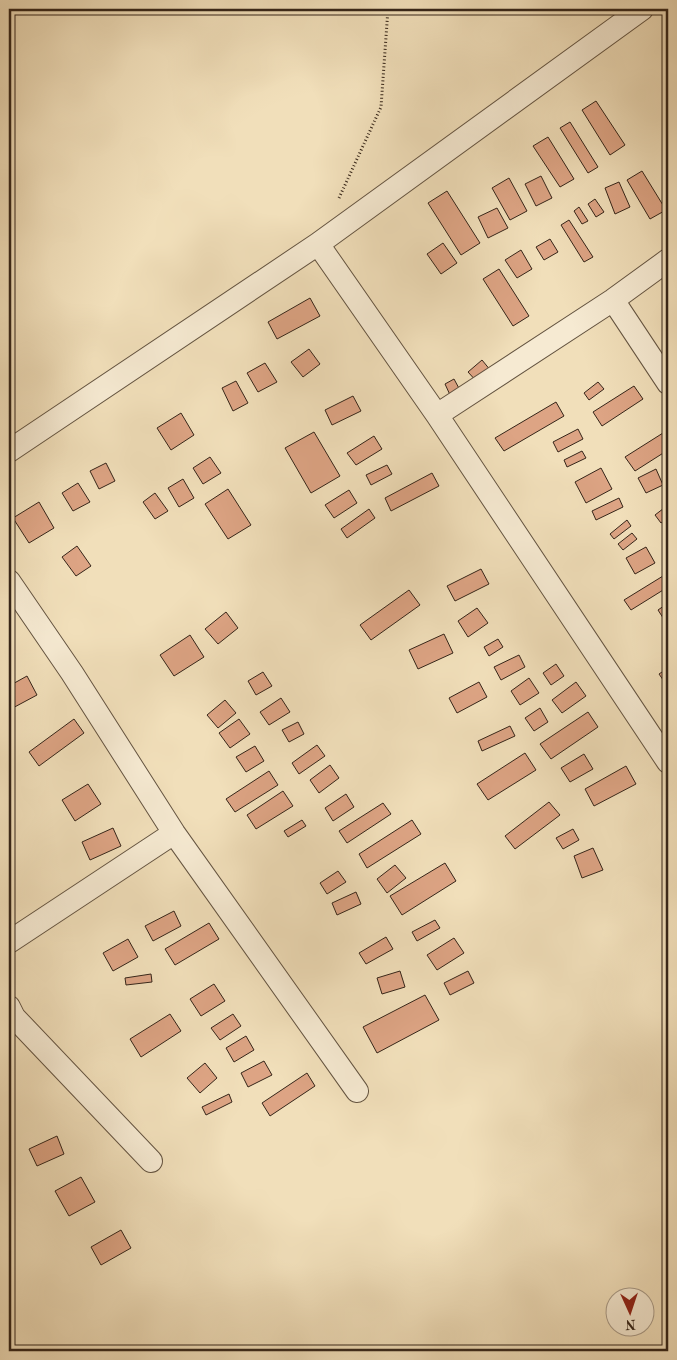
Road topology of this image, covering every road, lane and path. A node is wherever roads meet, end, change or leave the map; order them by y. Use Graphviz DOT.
graph roads {
  1 [pos="388,9"];
  2 [pos="642,9"];
  3 [pos="337,201"];
  4 [pos="318,244"];
  5 [pos="668,260"];
  6 [pos="614,300"];
  7 [pos="668,383"];
  8 [pos="437,415"];
  9 [pos="9,451"];
  10 [pos="9,580"];
  11 [pos="668,762"];
  12 [pos="174,832"];
  13 [pos="9,942"];
  14 [pos="9,1007"];
  15 [pos="357,1091"];
  16 [pos="151,1161"];
  1 -- 3 [label="path"];
  2 -- 4 [label="street"];
  4 -- 8 [label="street"];
  4 -- 9 [label="street"];
  5 -- 6 [label="street"];
  6 -- 7 [label="street"];
  6 -- 8 [label="street"];
  8 -- 11 [label="street"];
  10 -- 12 [label="street"];
  12 -- 13 [label="street"];
  12 -- 15 [label="street"];
  14 -- 16 [label="street"];
}
